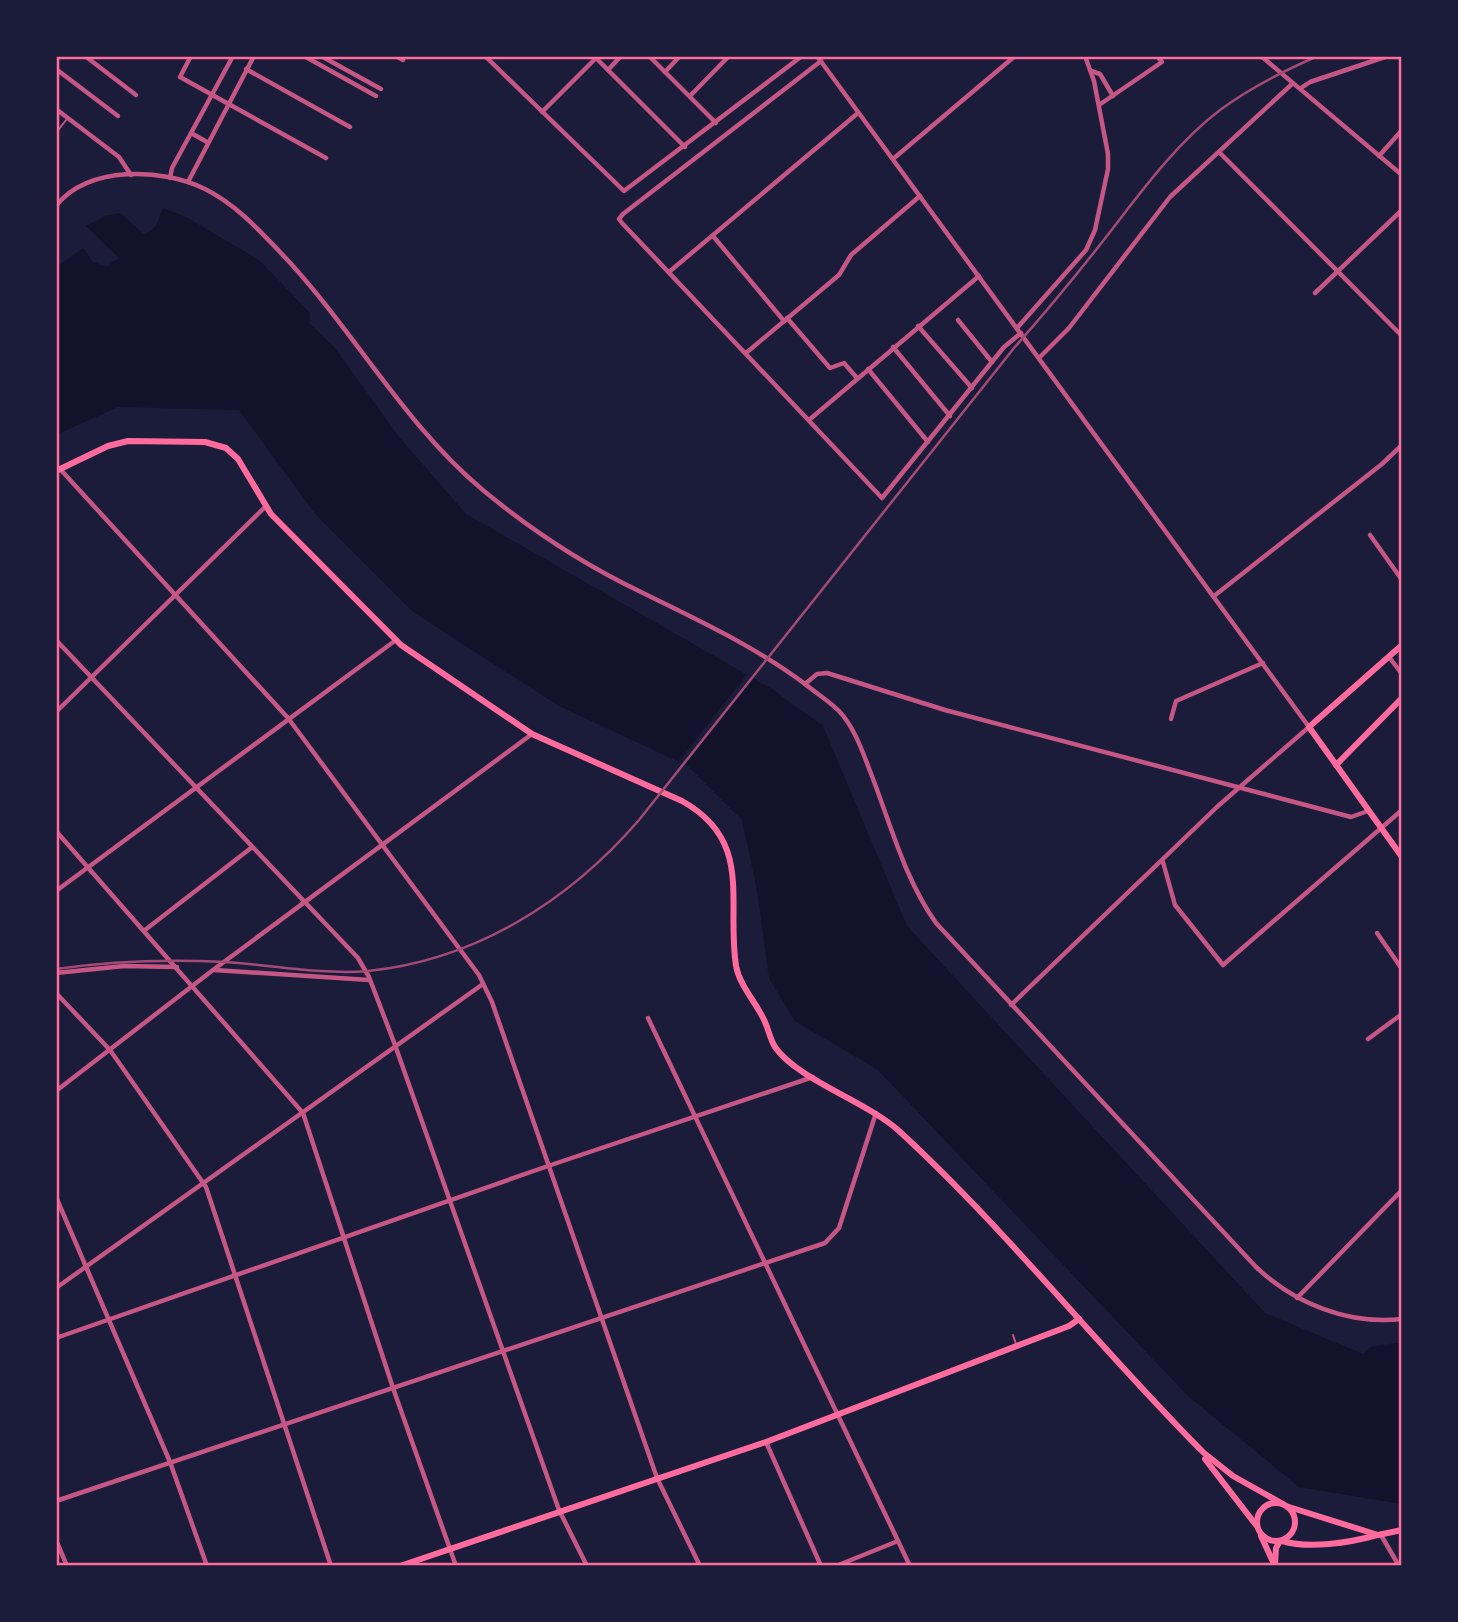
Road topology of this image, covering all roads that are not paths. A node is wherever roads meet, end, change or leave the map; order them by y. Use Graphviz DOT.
graph roads {
  1 [pos="85,56"];
  2 [pos="191,56"];
  3 [pos="233,56"];
  4 [pos="254,56"];
  5 [pos="304,56"];
  6 [pos="321,56"];
  7 [pos="396,56"];
  8 [pos="404,56"];
  9 [pos="485,56"];
  10 [pos="621,56"];
  11 [pos="649,56"];
  12 [pos="680,56"];
  13 [pos="729,56"];
  14 [pos="802,56"];
  15 [pos="1015,56"];
  16 [pos="1085,56"];
  17 [pos="1157,56"];
  18 [pos="1261,56"];
  19 [pos="1388,56"];
  20 [pos="595,57"];
  21 [pos="819,59"];
  22 [pos="56,69"];
  23 [pos="246,69"];
  24 [pos="608,70"];
  25 [pos="1091,71"];
  26 [pos="665,72"];
  27 [pos="1292,84"];
  28 [pos="1300,88"];
  29 [pos="381,89"];
  30 [pos="212,94"];
  31 [pos="136,95"];
  32 [pos="376,96"];
  33 [pos="690,96"];
  34 [pos="1113,96"];
  35 [pos="228,103"];
  36 [pos="1099,105"];
  37 [pos="56,108"];
  38 [pos="542,112"];
  39 [pos="858,113"];
  40 [pos="118,116"];
  41 [pos="68,117"];
  42 [pos="716,123"];
  43 [pos="350,127"];
  44 [pos="1402,130"];
  45 [pos="56,133"];
  46 [pos="191,133"];
  47 [pos="207,142"];
  48 [pos="685,147"];
  49 [pos="1220,153"];
  50 [pos="1379,156"];
  51 [pos="326,158"];
  52 [pos="893,159"];
  53 [pos="131,175"];
  54 [pos="1402,175"];
  55 [pos="170,178"];
  56 [pos="188,182"];
  57 [pos="920,196"];
  58 [pos="57,202"];
  59 [pos="1402,210"];
  60 [pos="712,235"];
  61 [pos="1337,271"];
  62 [pos="669,272"];
  63 [pos="978,276"];
  64 [pos="1315,293"];
  65 [pos="785,320"];
  66 [pos="958,320"];
  67 [pos="918,326"];
  68 [pos="1019,330"];
  69 [pos="1402,336"];
  70 [pos="893,347"];
  71 [pos="746,353"];
  72 [pos="1039,358"];
  73 [pos="992,362"];
  74 [pos="868,369"];
  75 [pos="857,378"];
  76 [pos="972,388"];
  77 [pos="950,416"];
  78 [pos="809,420"];
  79 [pos="928,442"];
  80 [pos="1402,445"];
  81 [pos="58,470"];
  82 [pos="265,507"];
  83 [pos="1370,536"];
  84 [pos="1402,580"];
  85 [pos="175,596"];
  86 [pos="1214,596"];
  87 [pos="56,640"];
  88 [pos="396,640"];
  89 [pos="1402,645"];
  90 [pos="1389,657"];
  91 [pos="1263,663"];
  92 [pos="1402,674"];
  93 [pos="92,677"];
  94 [pos="805,684"];
  95 [pos="1402,698"];
  96 [pos="56,712"];
  97 [pos="288,718"];
  98 [pos="1171,719"];
  99 [pos="1309,727"];
  100 [pos="532,734"];
  101 [pos="1336,765"];
  102 [pos="1240,786"];
  103 [pos="195,788"];
  104 [pos="1402,810"];
  105 [pos="1368,811"];
  106 [pos="1380,827"];
  107 [pos="56,831"];
  108 [pos="383,844"];
  109 [pos="251,848"];
  110 [pos="1402,857"];
  111 [pos="1163,862"];
  112 [pos="88,867"];
  113 [pos="56,891"];
  114 [pos="303,903"];
  115 [pos="145,930"];
  116 [pos="1377,933"];
  117 [pos="178,967"];
  118 [pos="1402,969"];
  119 [pos="213,970"];
  120 [pos="56,973"];
  121 [pos="370,980"];
  122 [pos="483,984"];
  123 [pos="194,985"];
  124 [pos="56,993"];
  125 [pos="1011,1005"];
  126 [pos="1402,1014"];
  127 [pos="648,1018"];
  128 [pos="1368,1039"];
  129 [pos="395,1045"];
  130 [pos="110,1050"];
  131 [pos="814,1077"];
  132 [pos="56,1091"];
  133 [pos="876,1112"];
  134 [pos="303,1113"];
  135 [pos="693,1116"];
  136 [pos="548,1166"];
  137 [pos="204,1182"];
  138 [pos="1402,1190"];
  139 [pos="56,1197"];
  140 [pos="451,1200"];
  141 [pos="345,1238"];
  142 [pos="765,1262"];
  143 [pos="86,1266"];
  144 [pos="237,1276"];
  145 [pos="56,1288"];
  146 [pos="1297,1298"];
  147 [pos="601,1318"];
  148 [pos="1079,1319"];
  149 [pos="1402,1319"];
  150 [pos="109,1320"];
  151 [pos="1013,1335"];
  152 [pos="56,1338"];
  153 [pos="1017,1345"];
  154 [pos="503,1352"];
  155 [pos="393,1388"];
  156 [pos="837,1416"];
  157 [pos="285,1425"];
  158 [pos="766,1442"];
  159 [pos="1194,1443"];
  160 [pos="170,1462"];
  161 [pos="657,1478"];
  162 [pos="56,1501"];
  163 [pos="1285,1505"];
  164 [pos="559,1510"];
  165 [pos="1258,1529"];
  166 [pos="1402,1530"];
  167 [pos="1380,1535"];
  168 [pos="56,1540"];
  169 [pos="898,1541"];
  170 [pos="1281,1541"];
  171 [pos="448,1549"];
  172 [pos="67,1566"];
  173 [pos="207,1566"];
  174 [pos="331,1566"];
  175 [pos="400,1566"];
  176 [pos="456,1566"];
  177 [pos="587,1566"];
  178 [pos="700,1566"];
  179 [pos="821,1566"];
  180 [pos="836,1566"];
  181 [pos="910,1566"];
  182 [pos="1275,1566"];
  183 [pos="1399,1566"];
  1 -- 31 [label="street"];
  2 -- 30 [label="street"];
  3 -- 30 [label="street"];
  4 -- 23 [label="street"];
  5 -- 32 [label="street"];
  6 -- 29 [label="street"];
  7 -- 8 [label="street"];
  9 -- 38 [label="street"];
  10 -- 24 [label="street"];
  11 -- 26 [label="street"];
  12 -- 26 [label="street"];
  13 -- 33 [label="street"];
  14 -- 42 [label="street"];
  15 -- 52 [label="street"];
  16 -- 25 [label="street"];
  17 -- 34 [label="street"];
  18 -- 27 [label="street"];
  19 -- 28 [label="street"];
  20 -- 24 [label="street"];
  20 -- 38 [label="street"];
  21 -- 39 [label="street"];
  21 -- 62 [label="street"];
  22 -- 40 [label="street"];
  23 -- 35 [label="street"];
  23 -- 43 [label="street"];
  24 -- 48 [label="street"];
  25 -- 34 [label="street"];
  25 -- 36 [label="street"];
  26 -- 33 [label="street"];
  27 -- 28 [label="street"];
  27 -- 49 [label="street"];
  28 -- 50 [label="street"];
  30 -- 35 [label="street"];
  30 -- 46 [label="street"];
  33 -- 42 [label="street"];
  34 -- 36 [label="street"];
  35 -- 47 [label="street"];
  35 -- 51 [label="street"];
  36 -- 68 [label="street"];
  37 -- 41 [label="street"];
  38 -- 48 [label="street"];
  39 -- 52 [label="street"];
  39 -- 60 [label="street"];
  41 -- 45 [label="lane"];
  41 -- 53 [label="street"];
  42 -- 48 [label="street"];
  44 -- 50 [label="street"];
  46 -- 47 [label="street"];
  46 -- 55 [label="street"];
  47 -- 56 [label="street"];
  49 -- 61 [label="street"];
  49 -- 72 [label="street"];
  50 -- 54 [label="street"];
  52 -- 57 [label="street"];
  53 -- 55 [label="street"];
  53 -- 58 [label="street"];
  55 -- 56 [label="street"];
  56 -- 94 [label="street"];
  57 -- 63 [label="street"];
  57 -- 65 [label="street"];
  59 -- 61 [label="street"];
  60 -- 62 [label="street"];
  60 -- 65 [label="street"];
  61 -- 64 [label="street"];
  61 -- 69 [label="street"];
  62 -- 71 [label="street"];
  63 -- 67 [label="street"];
  63 -- 68 [label="street"];
  65 -- 71 [label="street"];
  65 -- 75 [label="street"];
  66 -- 73 [label="street"];
  67 -- 70 [label="street"];
  67 -- 76 [label="street"];
  68 -- 72 [label="street"];
  68 -- 73 [label="street"];
  70 -- 74 [label="street"];
  70 -- 77 [label="street"];
  71 -- 78 [label="street"];
  72 -- 86 [label="street"];
  73 -- 76 [label="street"];
  74 -- 75 [label="street"];
  74 -- 79 [label="street"];
  75 -- 78 [label="street"];
  76 -- 77 [label="street"];
  77 -- 79 [label="street"];
  78 -- 79 [label="street"];
  80 -- 86 [label="street"];
  81 -- 82 [label="main road"];
  81 -- 85 [label="street"];
  82 -- 85 [label="street"];
  82 -- 88 [label="main road"];
  83 -- 84 [label="street"];
  85 -- 93 [label="street"];
  85 -- 97 [label="street"];
  86 -- 91 [label="street"];
  87 -- 93 [label="street"];
  88 -- 97 [label="street"];
  88 -- 100 [label="main road"];
  89 -- 90 [label="main road"];
  90 -- 92 [label="street"];
  90 -- 99 [label="main road"];
  91 -- 98 [label="street"];
  91 -- 99 [label="street"];
  93 -- 96 [label="street"];
  93 -- 103 [label="street"];
  94 -- 102 [label="street"];
  94 -- 125 [label="street"];
  95 -- 101 [label="main road"];
  97 -- 103 [label="street"];
  97 -- 108 [label="street"];
  99 -- 101 [label="main road"];
  99 -- 102 [label="street"];
  100 -- 108 [label="street"];
  100 -- 131 [label="main road"];
  101 -- 105 [label="main road"];
  102 -- 105 [label="street"];
  102 -- 111 [label="street"];
  103 -- 109 [label="street"];
  103 -- 112 [label="street"];
  104 -- 106 [label="street"];
  105 -- 106 [label="main road"];
  106 -- 110 [label="main road"];
  106 -- 111 [label="street"];
  107 -- 112 [label="street"];
  108 -- 114 [label="street"];
  108 -- 122 [label="street"];
  109 -- 114 [label="street"];
  109 -- 115 [label="street"];
  111 -- 125 [label="street"];
  112 -- 113 [label="street"];
  112 -- 115 [label="street"];
  114 -- 119 [label="street"];
  114 -- 121 [label="street"];
  115 -- 117 [label="street"];
  116 -- 118 [label="street"];
  117 -- 120 [label="street"];
  117 -- 123 [label="street"];
  119 -- 121 [label="street"];
  119 -- 123 [label="street"];
  121 -- 129 [label="street"];
  122 -- 129 [label="street"];
  122 -- 136 [label="street"];
  123 -- 130 [label="street"];
  123 -- 134 [label="street"];
  124 -- 130 [label="street"];
  125 -- 146 [label="street"];
  126 -- 128 [label="street"];
  127 -- 135 [label="street"];
  129 -- 134 [label="street"];
  129 -- 140 [label="street"];
  130 -- 132 [label="street"];
  130 -- 137 [label="street"];
  131 -- 133 [label="main road"];
  131 -- 135 [label="street"];
  133 -- 142 [label="street"];
  133 -- 148 [label="main road"];
  134 -- 137 [label="street"];
  134 -- 141 [label="street"];
  135 -- 136 [label="street"];
  135 -- 142 [label="street"];
  136 -- 140 [label="street"];
  136 -- 147 [label="street"];
  137 -- 143 [label="street"];
  137 -- 144 [label="street"];
  138 -- 146 [label="street"];
  139 -- 143 [label="street"];
  140 -- 141 [label="street"];
  140 -- 154 [label="street"];
  141 -- 144 [label="street"];
  141 -- 155 [label="street"];
  142 -- 147 [label="street"];
  142 -- 156 [label="street"];
  143 -- 145 [label="street"];
  143 -- 150 [label="street"];
  144 -- 150 [label="street"];
  144 -- 157 [label="street"];
  146 -- 149 [label="street"];
  147 -- 154 [label="street"];
  147 -- 161 [label="street"];
  148 -- 153 [label="main road"];
  148 -- 159 [label="main road"];
  150 -- 152 [label="street"];
  150 -- 160 [label="street"];
  151 -- 153 [label="lane"];
  153 -- 156 [label="main road"];
  154 -- 155 [label="street"];
  154 -- 164 [label="street"];
  155 -- 157 [label="street"];
  155 -- 171 [label="street"];
  156 -- 158 [label="main road"];
  156 -- 169 [label="street"];
  157 -- 160 [label="street"];
  157 -- 174 [label="street"];
  158 -- 161 [label="main road"];
  158 -- 179 [label="street"];
  159 -- 163 [label="main road"];
  159 -- 165 [label="main road"];
  160 -- 162 [label="street"];
  160 -- 173 [label="street"];
  161 -- 164 [label="main road"];
  161 -- 178 [label="street"];
  163 -- 165 [label="main road"];
  163 -- 167 [label="main road"];
  163 -- 170 [label="main road"];
  164 -- 171 [label="main road"];
  164 -- 177 [label="street"];
  165 -- 170 [label="main road"];
  165 -- 182 [label="main road"];
  166 -- 167 [label="main road"];
  167 -- 170 [label="main road"];
  167 -- 183 [label="street"];
  168 -- 172 [label="street"];
  169 -- 180 [label="street"];
  169 -- 181 [label="street"];
  170 -- 182 [label="main road"];
  171 -- 175 [label="main road"];
  171 -- 176 [label="street"];
}
